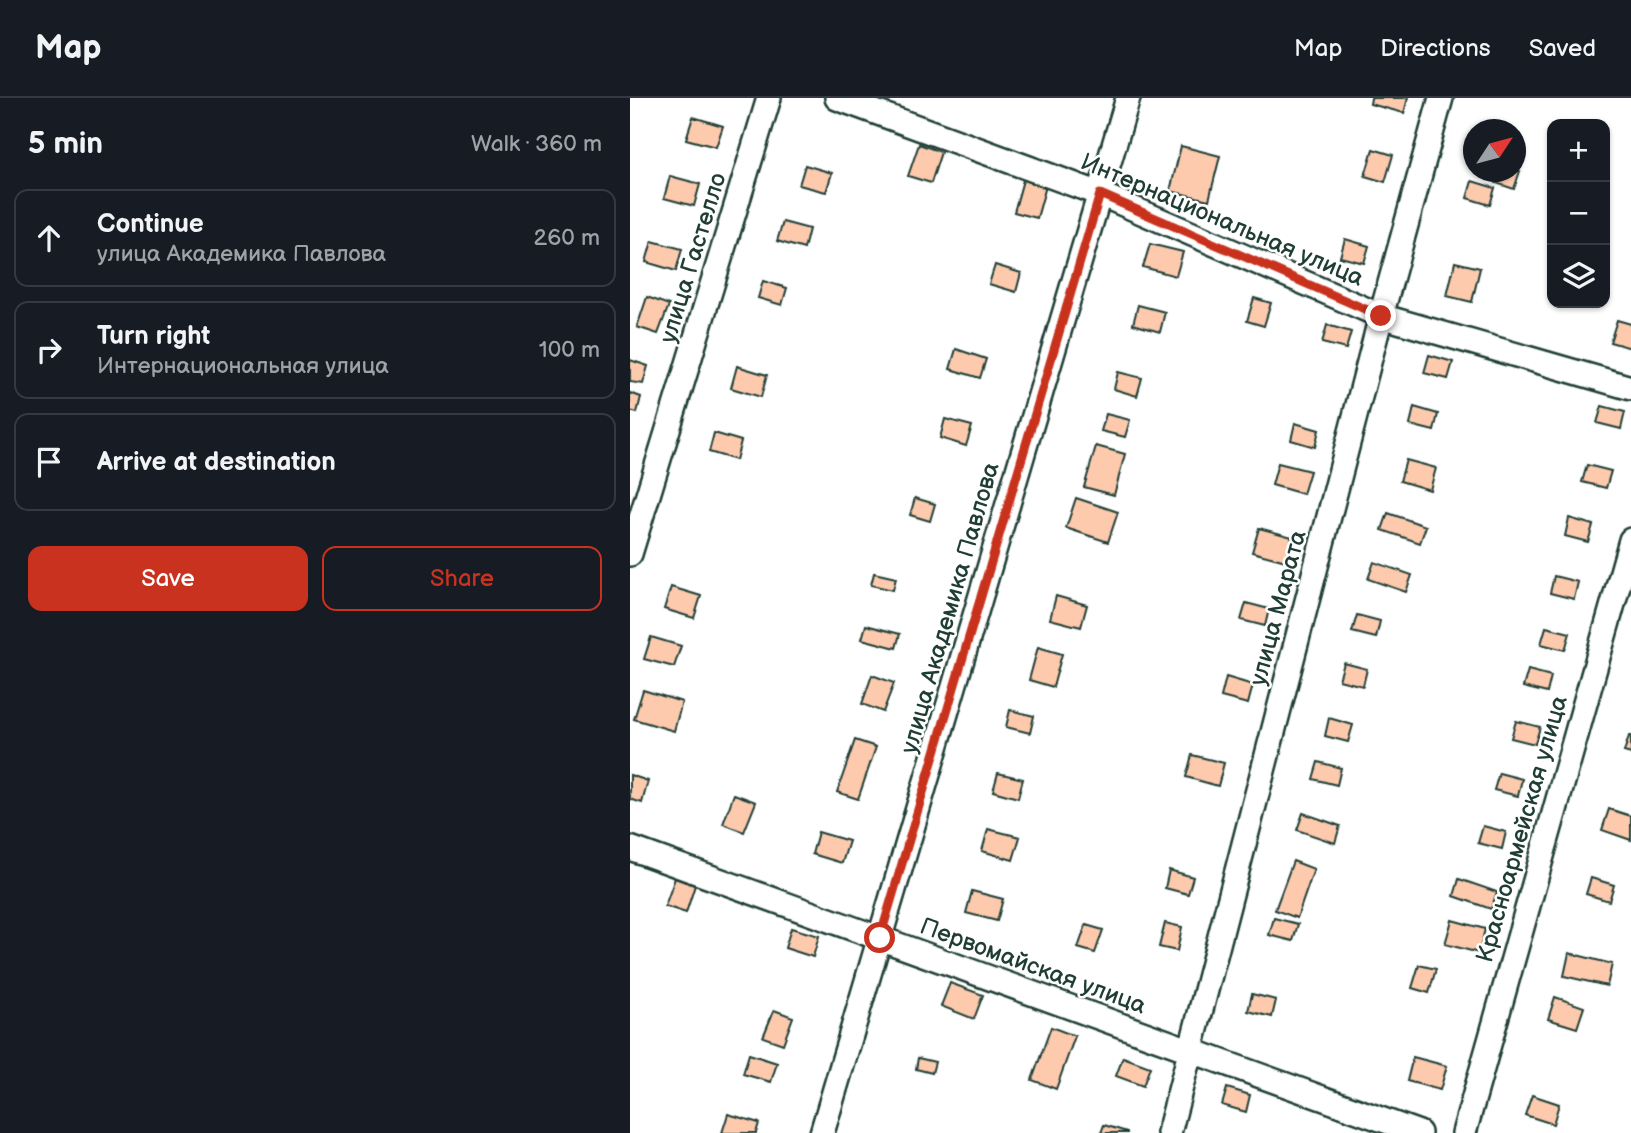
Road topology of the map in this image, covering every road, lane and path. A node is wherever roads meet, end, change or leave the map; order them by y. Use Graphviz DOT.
graph roads {
  1 [pos="769,98"];
  2 [pos="837,98"];
  3 [pos="1128,98"];
  4 [pos="1441,98"];
  5 [pos="1100,194"];
  6 [pos="1381,316"];
  7 [pos="1631,388"];
  8 [pos="1631,540"];
  9 [pos="630,554"];
  10 [pos="630,848"];
  11 [pos="880,938"];
  12 [pos="1190,1050"];
  13 [pos="822,1133"];
  14 [pos="1169,1133"];
  15 [pos="1419,1133"];
  16 [pos="1464,1133"];
  1 -- 9 [label="street, улица Гастелло"];
  2 -- 5 [label="street, Интернациональная улица"];
  3 -- 5 [label="street, улица Академика Павлова"];
  4 -- 6 [label="street, улица Марата"];
  5 -- 6 [label="street, Интернациональная улица"];
  5 -- 11 [label="street, улица Академика Павлова"];
  6 -- 7 [label="street, Интернациональная улица"];
  6 -- 12 [label="street, улица Марата"];
  8 -- 16 [label="street, Красноармейская улица"];
  10 -- 11 [label="street, Первомайская улица"];
  11 -- 12 [label="street, Первомайская улица"];
  11 -- 13 [label="street, улица Академика Павлова"];
  12 -- 14 [label="street, улица Марата"];
  12 -- 15 [label="street, Первомайская улица"];
}
